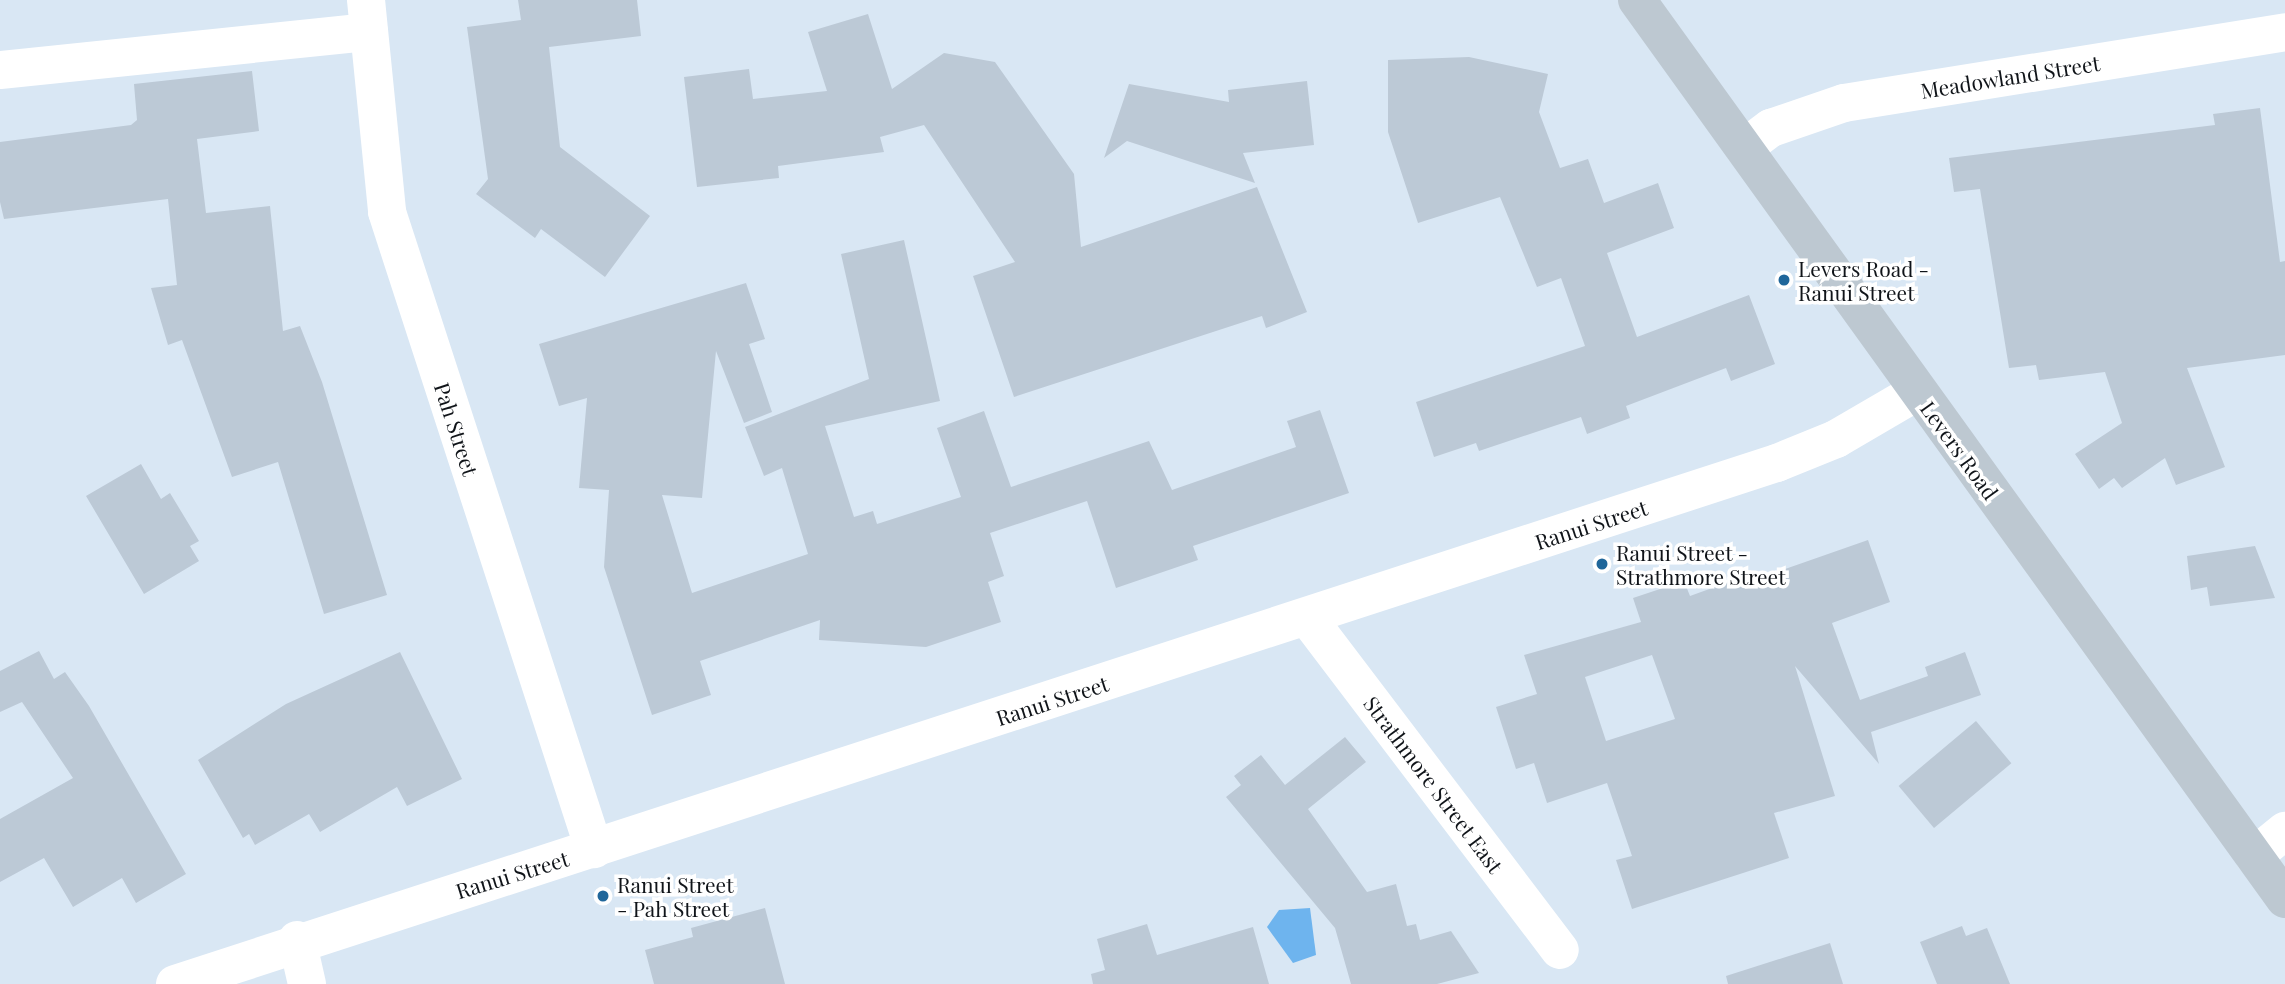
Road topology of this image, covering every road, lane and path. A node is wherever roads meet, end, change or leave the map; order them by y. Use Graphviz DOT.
graph roads {
  1 [pos="1637,0"];
  2 [pos="368,16"];
  3 [pos="2285,33"];
  4 [pos="0,70"];
  5 [pos="1744,148"];
  6 [pos="1918,391"];
  7 [pos="1307,617"];
  8 [pos="2285,831"];
  9 [pos="594,849"];
  10 [pos="2254,856"];
  11 [pos="2285,899"];
  12 [pos="297,940"];
  13 [pos="1560,950"];
  14 [pos="175,984"];
  15 [pos="307,984"];
  1 -- 5 [label="street, Levers Road"];
  2 -- 4 [label="street"];
  2 -- 9 [label="street, Pah Street"];
  3 -- 5 [label="street, Meadowland Street"];
  5 -- 6 [label="street, Levers Road"];
  6 -- 7 [label="street, Ranui Street"];
  6 -- 10 [label="street, Levers Road"];
  7 -- 9 [label="street, Ranui Street"];
  7 -- 13 [label="street, Strathmore Street East"];
  8 -- 10 [label="street"];
  9 -- 12 [label="street, Ranui Street"];
  10 -- 11 [label="street, Levers Road"];
  12 -- 14 [label="street, Ranui Street"];
  12 -- 15 [label="street"];
}
